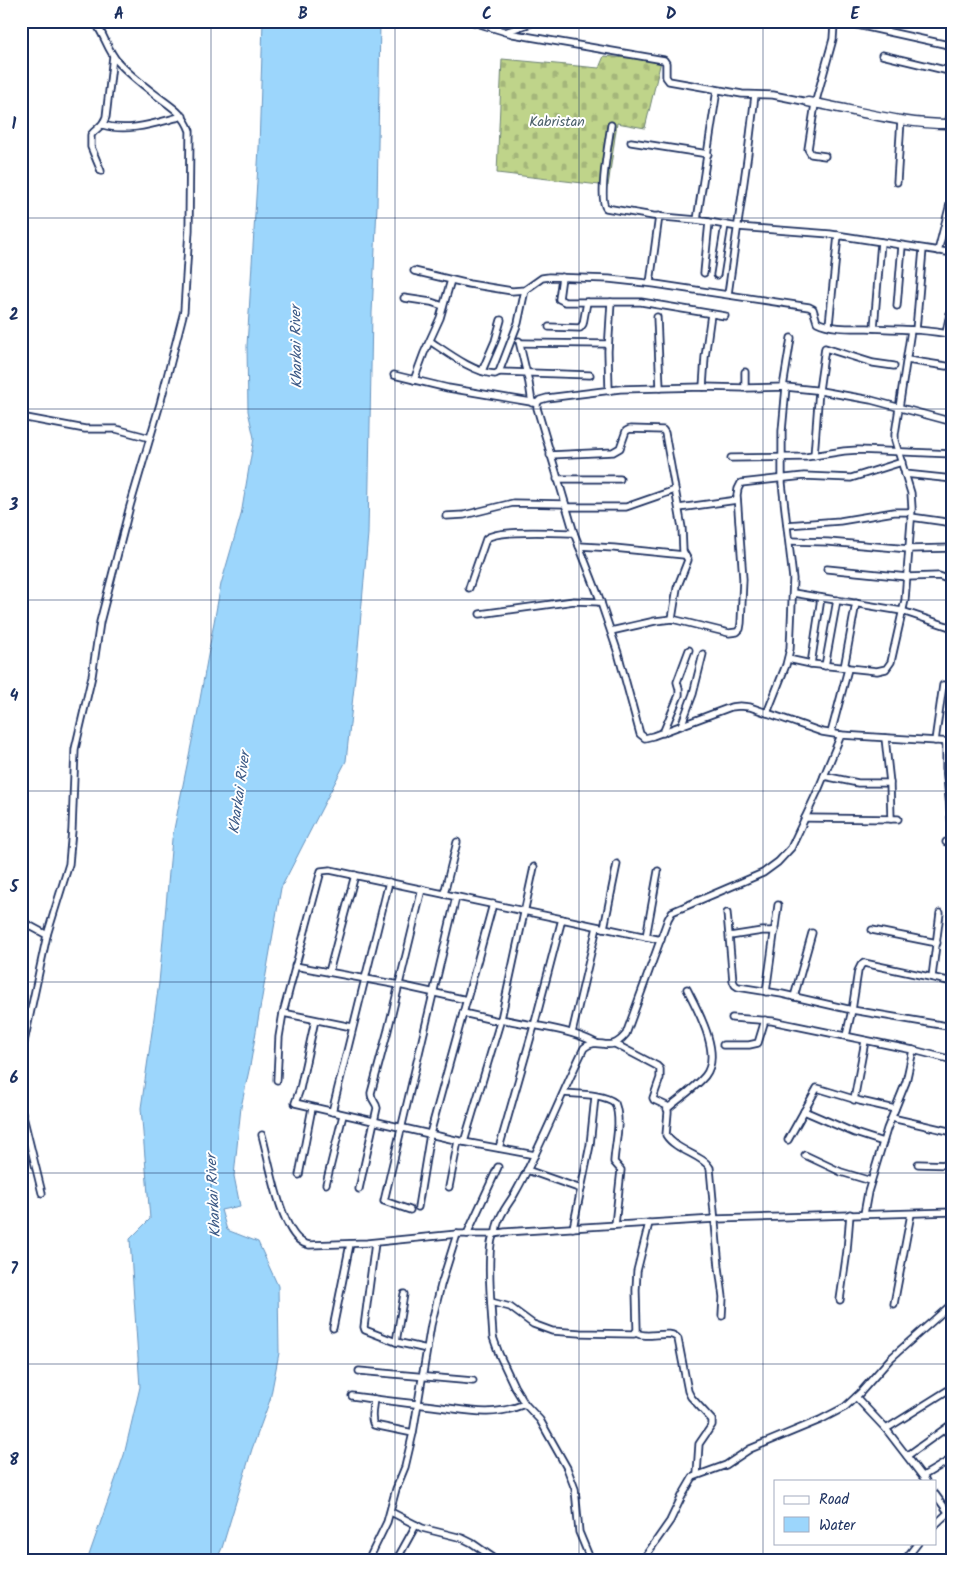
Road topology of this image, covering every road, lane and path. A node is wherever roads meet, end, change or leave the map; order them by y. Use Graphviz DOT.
graph roads {
  1 [pos="94,21"];
  2 [pos="470,21"];
  3 [pos="537,21"];
  4 [pos="830,22"];
  5 [pos="480,23"];
  6 [pos="505,32"];
  7 [pos="953,46"];
  8 [pos="882,55"];
  9 [pos="113,56"];
  10 [pos="953,72"];
  11 [pos="717,90"];
  12 [pos="755,95"];
  13 [pos="811,103"];
  14 [pos="952,105"];
  15 [pos="183,116"];
  16 [pos="901,120"];
  17 [pos="950,124"];
  18 [pos="104,125"];
  19 [pos="611,125"];
  20 [pos="631,142"];
  21 [pos="708,154"];
  22 [pos="825,156"];
  23 [pos="101,171"];
  24 [pos="897,182"];
  25 [pos="953,192"];
  26 [pos="659,216"];
  27 [pos="698,220"];
  28 [pos="709,222"];
  29 [pos="725,225"];
  30 [pos="738,227"];
  31 [pos="838,235"];
  32 [pos="881,242"];
  33 [pos="902,246"];
  34 [pos="923,249"];
  35 [pos="938,251"];
  36 [pos="953,253"];
  37 [pos="414,271"];
  38 [pos="704,273"];
  39 [pos="717,275"];
  40 [pos="562,277"];
  41 [pos="452,280"];
  42 [pos="650,283"];
  43 [pos="525,290"];
  44 [pos="728,294"];
  45 [pos="404,298"];
  46 [pos="953,299"];
  47 [pos="587,302"];
  48 [pos="610,302"];
  49 [pos="443,306"];
  50 [pos="897,306"];
  51 [pos="711,314"];
  52 [pos="725,316"];
  53 [pos="657,318"];
  54 [pos="501,320"];
  55 [pos="829,325"];
  56 [pos="549,327"];
  57 [pos="874,328"];
  58 [pos="914,330"];
  59 [pos="950,334"];
  60 [pos="514,335"];
  61 [pos="791,338"];
  62 [pos="430,341"];
  63 [pos="520,343"];
  64 [pos="608,344"];
  65 [pos="907,360"];
  66 [pos="894,366"];
  67 [pos="946,366"];
  68 [pos="482,371"];
  69 [pos="500,372"];
  70 [pos="527,372"];
  71 [pos="745,372"];
  72 [pos="394,375"];
  73 [pos="590,375"];
  74 [pos="414,380"];
  75 [pos="703,387"];
  76 [pos="785,387"];
  77 [pos="660,388"];
  78 [pos="745,388"];
  79 [pos="819,390"];
  80 [pos="609,391"];
  81 [pos="535,403"];
  82 [pos="898,407"];
  83 [pos="21,418"];
  84 [pos="953,422"];
  85 [pos="150,438"];
  86 [pos="898,451"];
  87 [pos="953,454"];
  88 [pos="550,455"];
  89 [pos="814,456"];
  90 [pos="731,458"];
  91 [pos="782,458"];
  92 [pos="902,462"];
  93 [pos="905,474"];
  94 [pos="782,478"];
  95 [pos="557,479"];
  96 [pos="620,479"];
  97 [pos="953,479"];
  98 [pos="675,490"];
  99 [pos="737,500"];
  100 [pos="566,506"];
  101 [pos="679,508"];
  102 [pos="911,514"];
  103 [pos="446,516"];
  104 [pos="953,522"];
  105 [pos="788,525"];
  106 [pos="574,533"];
  107 [pos="790,541"];
  108 [pos="579,546"];
  109 [pos="953,548"];
  110 [pos="909,549"];
  111 [pos="684,555"];
  112 [pos="827,570"];
  113 [pos="906,577"];
  114 [pos="953,581"];
  115 [pos="469,588"];
  116 [pos="793,593"];
  117 [pos="821,598"];
  118 [pos="837,600"];
  119 [pos="601,602"];
  120 [pos="856,603"];
  121 [pos="902,611"];
  122 [pos="480,614"];
  123 [pos="672,619"];
  124 [pos="953,628"];
  125 [pos="611,631"];
  126 [pos="689,650"];
  127 [pos="703,654"];
  128 [pos="788,659"];
  129 [pos="811,664"];
  130 [pos="825,666"];
  131 [pos="846,668"];
  132 [pos="943,685"];
  133 [pos="767,713"];
  134 [pos="681,726"];
  135 [pos="663,733"];
  136 [pos="831,733"];
  137 [pos="841,735"];
  138 [pos="885,738"];
  139 [pos="935,741"];
  140 [pos="951,741"];
  141 [pos="824,776"];
  142 [pos="890,783"];
  143 [pos="805,818"];
  144 [pos="891,819"];
  145 [pos="898,819"];
  146 [pos="952,827"];
  147 [pos="457,842"];
  148 [pos="946,842"];
  149 [pos="953,844"];
  150 [pos="617,864"];
  151 [pos="534,868"];
  152 [pos="658,871"];
  153 [pos="355,875"];
  154 [pos="389,882"];
  155 [pos="422,889"];
  156 [pos="444,894"];
  157 [pos="456,897"];
  158 [pos="493,904"];
  159 [pos="778,904"];
  160 [pos="525,912"];
  161 [pos="727,914"];
  162 [pos="940,914"];
  163 [pos="562,919"];
  164 [pos="21,921"];
  165 [pos="597,927"];
  166 [pos="604,928"];
  167 [pos="872,930"];
  168 [pos="775,931"];
  169 [pos="812,933"];
  170 [pos="47,935"];
  171 [pos="730,936"];
  172 [pos="646,937"];
  173 [pos="661,940"];
  174 [pos="936,943"];
  175 [pos="296,966"];
  176 [pos="329,972"];
  177 [pos="932,977"];
  178 [pos="364,978"];
  179 [pos="953,982"];
  180 [pos="399,985"];
  181 [pos="686,988"];
  182 [pos="433,992"];
  183 [pos="766,992"];
  184 [pos="794,997"];
  185 [pos="467,1000"];
  186 [pos="852,1010"];
  187 [pos="283,1013"];
  188 [pos="463,1013"];
  189 [pos="732,1018"];
  190 [pos="315,1020"];
  191 [pos="501,1020"];
  192 [pos="765,1020"];
  193 [pos="534,1026"];
  194 [pos="352,1027"];
  195 [pos="953,1027"];
  196 [pos="572,1033"];
  197 [pos="846,1036"];
  198 [pos="866,1041"];
  199 [pos="596,1043"];
  200 [pos="615,1044"];
  201 [pos="723,1045"];
  202 [pos="913,1050"];
  203 [pos="21,1056"];
  204 [pos="953,1060"];
  205 [pos="277,1080"];
  206 [pos="564,1092"];
  207 [pos="595,1096"];
  208 [pos="854,1100"];
  209 [pos="21,1108"];
  210 [pos="312,1108"];
  211 [pos="667,1109"];
  212 [pos="895,1110"];
  213 [pos="804,1111"];
  214 [pos="332,1112"];
  215 [pos="343,1115"];
  216 [pos="892,1118"];
  217 [pos="374,1121"];
  218 [pos="400,1127"];
  219 [pos="953,1132"];
  220 [pos="430,1134"];
  221 [pos="262,1135"];
  222 [pos="788,1140"];
  223 [pos="461,1141"];
  224 [pos="884,1142"];
  225 [pos="499,1148"];
  226 [pos="535,1154"];
  227 [pos="805,1155"];
  228 [pos="918,1164"];
  229 [pos="953,1165"];
  230 [pos="498,1167"];
  231 [pos="528,1170"];
  232 [pos="299,1175"];
  233 [pos="872,1182"];
  234 [pos="326,1184"];
  235 [pos="449,1187"];
  236 [pos="359,1189"];
  237 [pos="581,1189"];
  238 [pos="42,1193"];
  239 [pos="418,1207"];
  240 [pos="410,1210"];
  241 [pos="953,1212"];
  242 [pos="850,1214"];
  243 [pos="864,1214"];
  244 [pos="911,1214"];
  245 [pos="715,1219"];
  246 [pos="649,1223"];
  247 [pos="615,1225"];
  248 [pos="573,1228"];
  249 [pos="457,1234"];
  250 [pos="467,1234"];
  251 [pos="495,1234"];
  252 [pos="376,1242"];
  253 [pos="350,1244"];
  254 [pos="404,1294"];
  255 [pos="840,1300"];
  256 [pos="491,1302"];
  257 [pos="953,1303"];
  258 [pos="894,1304"];
  259 [pos="722,1316"];
  260 [pos="332,1328"];
  261 [pos="636,1333"];
  262 [pos="396,1342"];
  263 [pos="427,1349"];
  264 [pos="359,1371"];
  265 [pos="424,1377"];
  266 [pos="473,1381"];
  267 [pos="953,1387"];
  268 [pos="352,1396"];
  269 [pos="856,1397"];
  270 [pos="374,1399"];
  271 [pos="418,1404"];
  272 [pos="525,1404"];
  273 [pos="953,1423"];
  274 [pos="886,1429"];
  275 [pos="413,1432"];
  276 [pos="907,1456"];
  277 [pos="953,1458"];
  278 [pos="697,1474"];
  279 [pos="924,1478"];
  280 [pos="936,1495"];
  281 [pos="950,1510"];
  282 [pos="391,1512"];
  283 [pos="936,1524"];
  284 [pos="416,1525"];
  285 [pos="917,1544"];
  286 [pos="368,1561"];
  287 [pos="396,1561"];
  288 [pos="498,1561"];
  289 [pos="591,1561"];
  290 [pos="642,1561"];
  291 [pos="904,1561"];
  1 -- 9 [label="street"];
  2 -- 5 [label="street"];
  3 -- 6 [label="street"];
  4 -- 7 [label="street"];
  4 -- 13 [label="street"];
  5 -- 6 [label="street"];
  6 -- 11 [label="street"];
  8 -- 10 [label="street"];
  9 -- 15 [label="street"];
  9 -- 18 [label="street"];
  11 -- 12 [label="street"];
  11 -- 21 [label="street"];
  12 -- 13 [label="street"];
  12 -- 30 [label="street"];
  13 -- 16 [label="street"];
  13 -- 22 [label="street"];
  14 -- 17 [label="street"];
  15 -- 18 [label="street"];
  15 -- 85 [label="street"];
  16 -- 17 [label="street"];
  16 -- 24 [label="street"];
  18 -- 23 [label="street"];
  19 -- 26 [label="street"];
  20 -- 21 [label="street"];
  21 -- 27 [label="street"];
  25 -- 35 [label="street"];
  26 -- 27 [label="street"];
  26 -- 42 [label="street"];
  27 -- 28 [label="street"];
  28 -- 29 [label="street"];
  28 -- 38 [label="street"];
  29 -- 30 [label="street"];
  29 -- 39 [label="street"];
  30 -- 31 [label="street"];
  30 -- 44 [label="street"];
  31 -- 32 [label="street"];
  31 -- 55 [label="street"];
  32 -- 33 [label="street"];
  32 -- 57 [label="street"];
  33 -- 34 [label="street"];
  33 -- 50 [label="street"];
  34 -- 35 [label="street"];
  34 -- 58 [label="street"];
  35 -- 36 [label="street"];
  37 -- 41 [label="street"];
  40 -- 42 [label="street"];
  40 -- 43 [label="street"];
  40 -- 47 [label="street"];
  41 -- 43 [label="street"];
  41 -- 49 [label="street"];
  42 -- 44 [label="street"];
  43 -- 60 [label="street"];
  44 -- 55 [label="street"];
  45 -- 49 [label="street"];
  46 -- 59 [label="street"];
  47 -- 48 [label="street"];
  47 -- 56 [label="street"];
  48 -- 51 [label="street"];
  48 -- 64 [label="street"];
  49 -- 62 [label="street"];
  51 -- 52 [label="street"];
  51 -- 75 [label="street"];
  53 -- 77 [label="street"];
  54 -- 68 [label="street"];
  55 -- 57 [label="street"];
  57 -- 58 [label="street"];
  58 -- 59 [label="street"];
  58 -- 65 [label="street"];
  60 -- 63 [label="street"];
  60 -- 69 [label="street"];
  61 -- 76 [label="street"];
  62 -- 68 [label="street"];
  62 -- 74 [label="street"];
  63 -- 64 [label="street"];
  63 -- 70 [label="street"];
  64 -- 80 [label="street"];
  65 -- 67 [label="street"];
  65 -- 82 [label="street"];
  66 -- 79 [label="street"];
  68 -- 69 [label="street"];
  69 -- 70 [label="street"];
  70 -- 73 [label="street"];
  70 -- 81 [label="street"];
  71 -- 78 [label="street"];
  72 -- 74 [label="street"];
  74 -- 81 [label="street"];
  75 -- 77 [label="street"];
  75 -- 78 [label="street"];
  76 -- 78 [label="street"];
  76 -- 79 [label="street"];
  76 -- 91 [label="street"];
  77 -- 80 [label="street"];
  79 -- 82 [label="street"];
  79 -- 89 [label="street"];
  80 -- 81 [label="street"];
  81 -- 88 [label="street"];
  82 -- 84 [label="street"];
  82 -- 86 [label="street"];
  83 -- 85 [label="street"];
  85 -- 170 [label="street"];
  86 -- 87 [label="street"];
  86 -- 89 [label="street"];
  86 -- 92 [label="street"];
  88 -- 95 [label="street"];
  88 -- 98 [label="street"];
  89 -- 91 [label="street"];
  90 -- 91 [label="street"];
  91 -- 94 [label="street"];
  92 -- 93 [label="street"];
  92 -- 94 [label="street"];
  93 -- 97 [label="street"];
  93 -- 102 [label="street"];
  94 -- 99 [label="street"];
  94 -- 105 [label="street"];
  95 -- 96 [label="street"];
  95 -- 100 [label="street"];
  98 -- 100 [label="street"];
  98 -- 101 [label="street"];
  99 -- 101 [label="street"];
  99 -- 123 [label="street"];
  100 -- 103 [label="street"];
  100 -- 106 [label="street"];
  101 -- 111 [label="street"];
  102 -- 104 [label="street"];
  102 -- 105 [label="street"];
  102 -- 110 [label="street"];
  105 -- 107 [label="street"];
  106 -- 108 [label="street"];
  106 -- 115 [label="street"];
  107 -- 110 [label="street"];
  107 -- 116 [label="street"];
  108 -- 111 [label="street"];
  108 -- 119 [label="street"];
  109 -- 110 [label="street"];
  110 -- 113 [label="street"];
  111 -- 123 [label="street"];
  112 -- 113 [label="street"];
  113 -- 114 [label="street"];
  113 -- 121 [label="street"];
  116 -- 117 [label="street"];
  116 -- 128 [label="street"];
  117 -- 118 [label="street"];
  117 -- 129 [label="street"];
  118 -- 120 [label="street"];
  118 -- 130 [label="street"];
  119 -- 122 [label="street"];
  119 -- 125 [label="street"];
  120 -- 121 [label="street"];
  120 -- 131 [label="street"];
  121 -- 124 [label="street"];
  121 -- 131 [label="street"];
  123 -- 125 [label="street"];
  125 -- 135 [label="street"];
  126 -- 135 [label="street"];
  127 -- 134 [label="street"];
  128 -- 129 [label="street"];
  128 -- 133 [label="street"];
  129 -- 130 [label="street"];
  130 -- 131 [label="street"];
  131 -- 136 [label="street"];
  132 -- 139 [label="street"];
  133 -- 134 [label="street"];
  133 -- 136 [label="street"];
  134 -- 135 [label="street"];
  136 -- 137 [label="street"];
  137 -- 138 [label="street"];
  137 -- 141 [label="street"];
  138 -- 139 [label="street"];
  138 -- 142 [label="street"];
  139 -- 140 [label="street"];
  140 -- 146 [label="street"];
  141 -- 142 [label="street"];
  141 -- 143 [label="street"];
  142 -- 144 [label="street"];
  143 -- 144 [label="street"];
  143 -- 173 [label="street"];
  144 -- 145 [label="street"];
  147 -- 156 [label="street"];
  148 -- 149 [label="street"];
  150 -- 166 [label="street"];
  151 -- 160 [label="street"];
  152 -- 172 [label="street"];
  153 -- 154 [label="street"];
  153 -- 175 [label="street"];
  153 -- 176 [label="street"];
  154 -- 155 [label="street"];
  154 -- 178 [label="street"];
  155 -- 156 [label="street"];
  155 -- 180 [label="street"];
  156 -- 157 [label="street"];
  157 -- 158 [label="street"];
  157 -- 182 [label="street"];
  158 -- 160 [label="street"];
  158 -- 185 [label="street"];
  159 -- 168 [label="street"];
  160 -- 163 [label="street"];
  160 -- 191 [label="street"];
  161 -- 171 [label="street"];
  162 -- 174 [label="street"];
  163 -- 165 [label="street"];
  163 -- 193 [label="street"];
  164 -- 170 [label="street"];
  165 -- 166 [label="street"];
  165 -- 196 [label="street"];
  166 -- 172 [label="street"];
  167 -- 174 [label="street"];
  168 -- 171 [label="street"];
  168 -- 183 [label="street"];
  169 -- 184 [label="street"];
  170 -- 203 [label="street"];
  171 -- 183 [label="street"];
  172 -- 173 [label="street"];
  173 -- 200 [label="street"];
  174 -- 177 [label="street"];
  175 -- 176 [label="street"];
  175 -- 187 [label="street"];
  176 -- 178 [label="street"];
  177 -- 179 [label="street"];
  177 -- 186 [label="street"];
  178 -- 180 [label="street"];
  178 -- 194 [label="street"];
  180 -- 182 [label="street"];
  180 -- 217 [label="street"];
  181 -- 211 [label="street"];
  182 -- 185 [label="street"];
  182 -- 218 [label="street"];
  183 -- 184 [label="street"];
  184 -- 186 [label="street"];
  185 -- 188 [label="street"];
  186 -- 195 [label="street"];
  186 -- 197 [label="street"];
  187 -- 190 [label="street"];
  187 -- 205 [label="street"];
  188 -- 191 [label="street"];
  188 -- 220 [label="street"];
  189 -- 192 [label="street"];
  190 -- 194 [label="street"];
  190 -- 210 [label="street"];
  191 -- 193 [label="street"];
  191 -- 223 [label="street"];
  192 -- 197 [label="street"];
  192 -- 201 [label="street"];
  193 -- 196 [label="street"];
  193 -- 225 [label="street"];
  194 -- 214 [label="street"];
  196 -- 199 [label="street"];
  197 -- 198 [label="street"];
  198 -- 202 [label="street"];
  198 -- 208 [label="street"];
  199 -- 200 [label="street"];
  199 -- 206 [label="street"];
  200 -- 211 [label="street"];
  202 -- 204 [label="street"];
  202 -- 212 [label="street"];
  206 -- 207 [label="street"];
  206 -- 226 [label="street"];
  207 -- 237 [label="street"];
  207 -- 247 [label="street"];
  208 -- 212 [label="street"];
  208 -- 213 [label="street"];
  209 -- 238 [label="street"];
  210 -- 214 [label="street"];
  210 -- 232 [label="street"];
  211 -- 245 [label="street"];
  212 -- 216 [label="street"];
  213 -- 222 [label="street"];
  213 -- 224 [label="street"];
  214 -- 215 [label="street"];
  215 -- 217 [label="street"];
  215 -- 234 [label="street"];
  216 -- 219 [label="street"];
  216 -- 224 [label="street"];
  217 -- 218 [label="street"];
  217 -- 236 [label="street"];
  218 -- 220 [label="street"];
  218 -- 240 [label="street"];
  220 -- 223 [label="street"];
  220 -- 239 [label="street"];
  221 -- 253 [label="street"];
  223 -- 225 [label="street"];
  223 -- 235 [label="street"];
  224 -- 233 [label="street"];
  225 -- 226 [label="street"];
  226 -- 231 [label="street"];
  227 -- 233 [label="street"];
  228 -- 229 [label="street"];
  230 -- 250 [label="street"];
  231 -- 237 [label="street"];
  231 -- 251 [label="street"];
  233 -- 243 [label="street"];
  237 -- 248 [label="street"];
  241 -- 244 [label="street"];
  242 -- 243 [label="street"];
  242 -- 245 [label="street"];
  242 -- 255 [label="street"];
  243 -- 244 [label="street"];
  244 -- 258 [label="street"];
  245 -- 246 [label="street"];
  245 -- 259 [label="street"];
  246 -- 247 [label="street"];
  246 -- 261 [label="street"];
  247 -- 248 [label="street"];
  248 -- 251 [label="street"];
  249 -- 250 [label="street"];
  249 -- 252 [label="street"];
  249 -- 263 [label="street"];
  250 -- 251 [label="street"];
  251 -- 256 [label="street"];
  252 -- 253 [label="street"];
  252 -- 262 [label="street"];
  253 -- 260 [label="street"];
  254 -- 262 [label="street"];
  256 -- 261 [label="street"];
  256 -- 272 [label="street"];
  257 -- 269 [label="street"];
  261 -- 278 [label="street"];
  262 -- 263 [label="street"];
  263 -- 265 [label="street"];
  264 -- 265 [label="street"];
  265 -- 266 [label="street"];
  265 -- 271 [label="street"];
  267 -- 274 [label="street"];
  268 -- 270 [label="street"];
  269 -- 274 [label="street"];
  269 -- 278 [label="street"];
  270 -- 271 [label="street"];
  270 -- 275 [label="street"];
  271 -- 272 [label="street"];
  271 -- 275 [label="street"];
  272 -- 289 [label="street"];
  273 -- 276 [label="street"];
  274 -- 276 [label="street"];
  275 -- 282 [label="street"];
  276 -- 279 [label="street"];
  277 -- 279 [label="street"];
  278 -- 290 [label="street"];
  280 -- 281 [label="street"];
  281 -- 283 [label="street"];
  282 -- 284 [label="street"];
  282 -- 286 [label="street"];
  284 -- 287 [label="street"];
  284 -- 288 [label="street"];
  285 -- 291 [label="street"];
}
